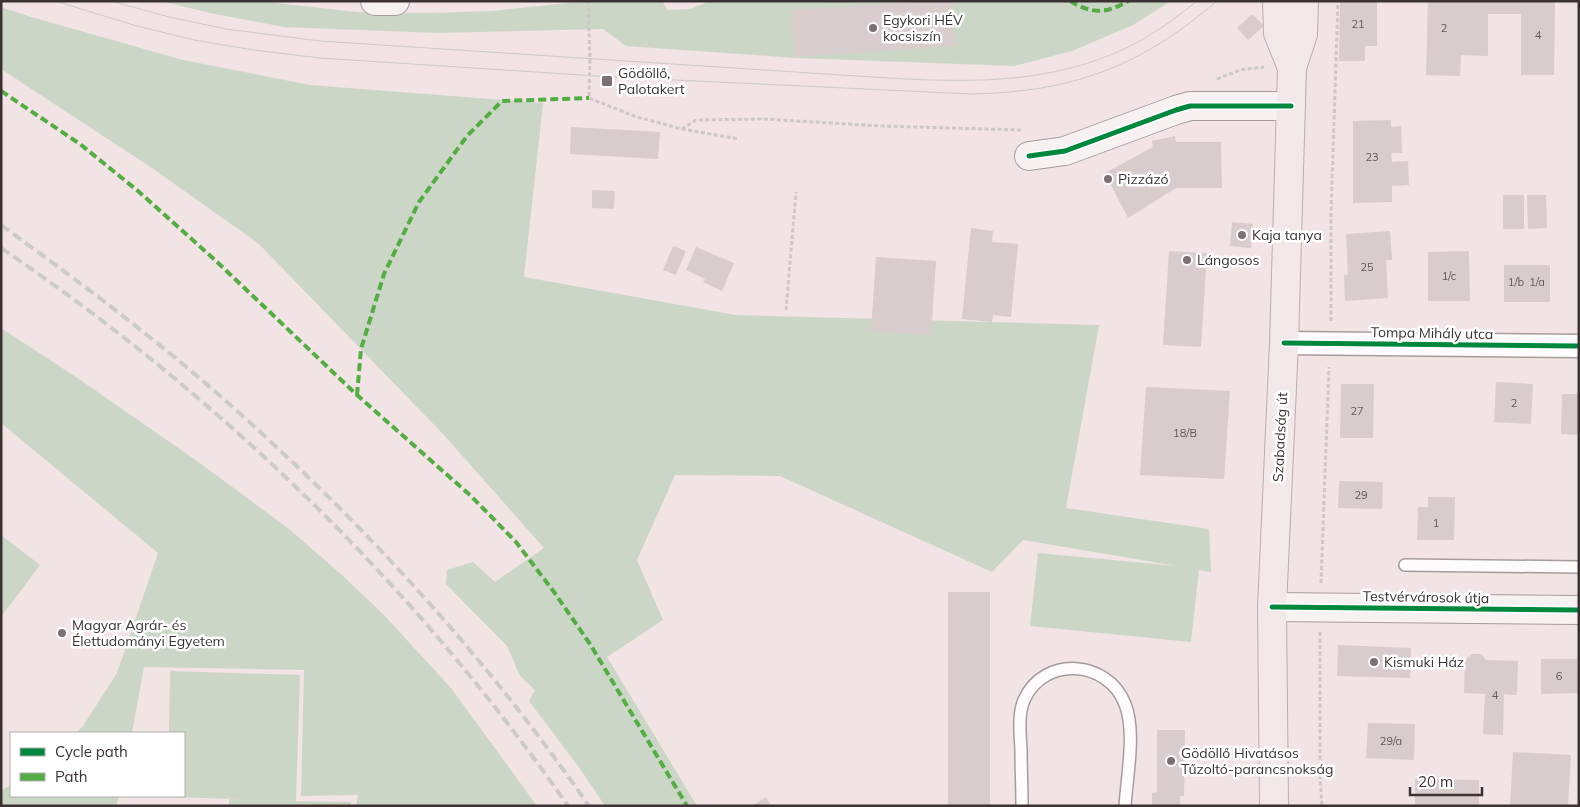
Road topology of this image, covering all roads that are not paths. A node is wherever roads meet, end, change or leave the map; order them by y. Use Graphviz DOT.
graph roads {
  1 [pos="375,1"];
  2 [pos="394,1"];
  3 [pos="1277,1"];
  4 [pos="1304,1"];
  5 [pos="1292,68"];
  6 [pos="1291,106"];
  7 [pos="1029,156"];
  8 [pos="1284,343"];
  9 [pos="1579,346"];
  10 [pos="1405,565"];
  11 [pos="1579,567"];
  12 [pos="1272,607"];
  13 [pos="1579,610"];
  14 [pos="1022,806"];
  15 [pos="1125,806"];
  16 [pos="1274,806"];
  1 -- 2 [label="street"];
  3 -- 5 [label="main road, Szabadság út"];
  4 -- 5 [label="main road, Szabadság út"];
  5 -- 6 [label="main road, Szabadság út"];
  6 -- 7 [label="street"];
  6 -- 8 [label="main road, Szabadság út"];
  8 -- 9 [label="street, Tompa Mihály utca"];
  8 -- 12 [label="main road, Szabadság út"];
  10 -- 11 [label="lane"];
  12 -- 13 [label="street, Testvérvárosok útja"];
  12 -- 16 [label="main road, Szabadság út"];
  14 -- 15 [label="lane"];
}
